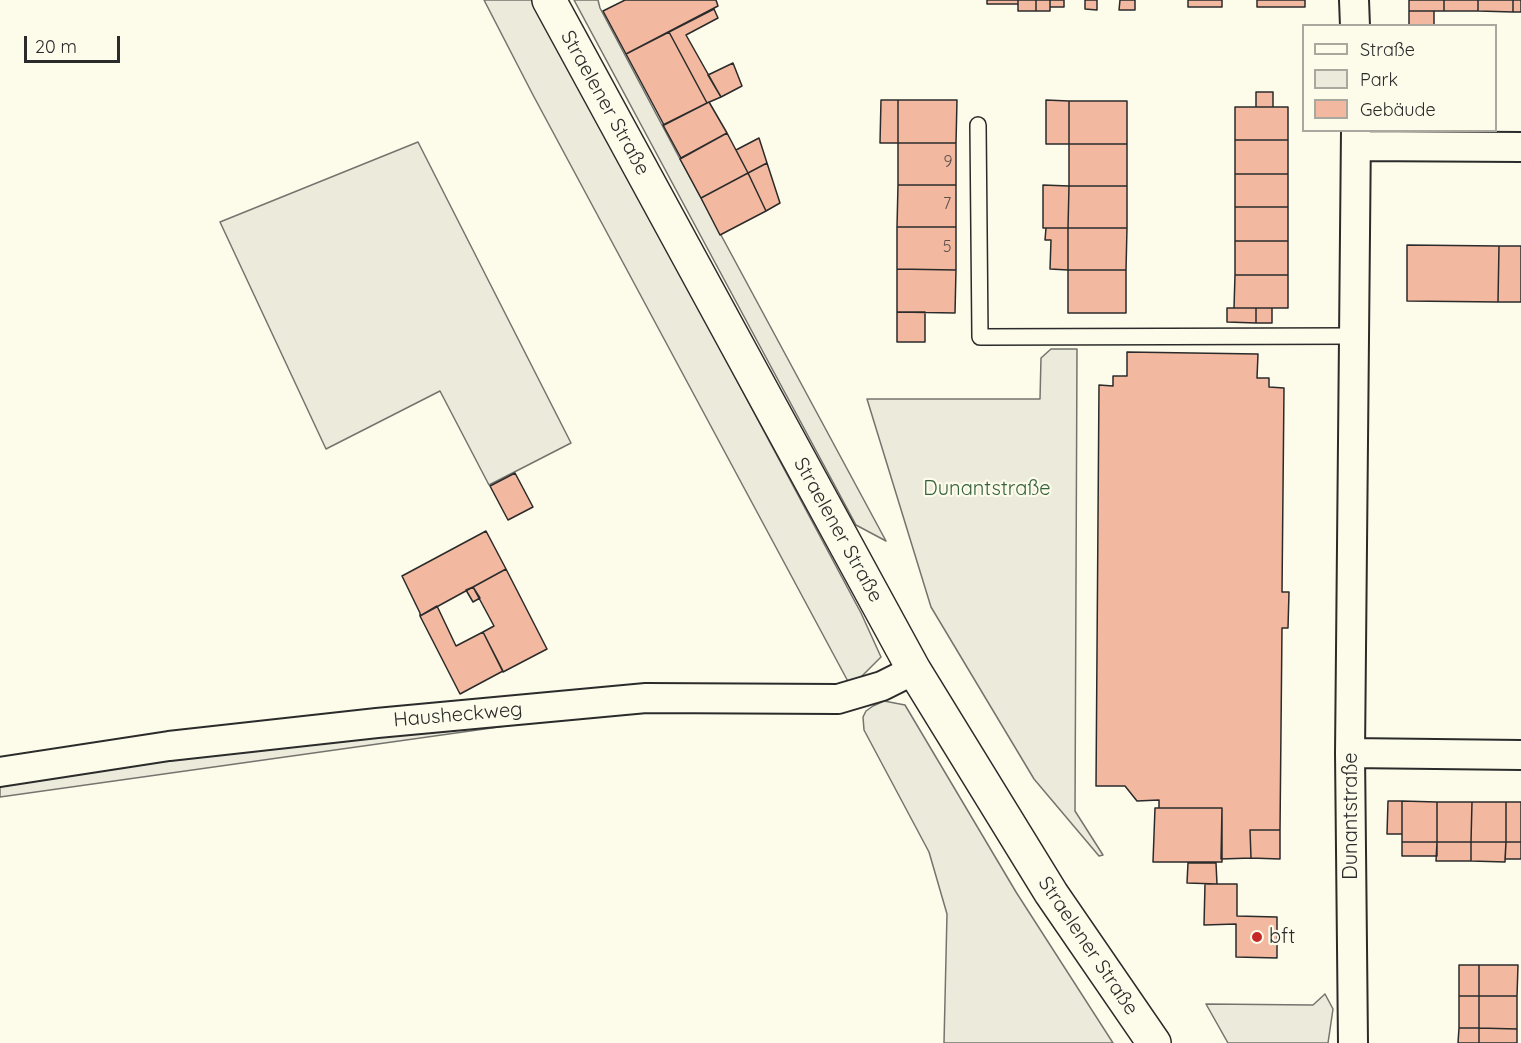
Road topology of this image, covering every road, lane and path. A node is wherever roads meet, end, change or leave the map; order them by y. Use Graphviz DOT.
graph roads {
  1 [pos="549,0"];
  2 [pos="1354,0"];
  3 [pos="1354,24"];
  4 [pos="978,125"];
  5 [pos="1356,138"];
  6 [pos="1521,147"];
  7 [pos="1354,336"];
  8 [pos="914,670"];
  9 [pos="1350,753"];
  10 [pos="1521,755"];
  11 [pos="0,772"];
  12 [pos="1351,1040"];
  13 [pos="1154,1043"];
  1 -- 8 [label="street, Straelener Straße"];
  2 -- 3 [label="street"];
  4 -- 7 [label="lane"];
  5 -- 6 [label="street"];
  5 -- 7 [label="street, Dunantstraße"];
  7 -- 9 [label="street, Dunantstraße"];
  8 -- 11 [label="street, Hausheckweg"];
  8 -- 13 [label="street, Straelener Straße"];
  9 -- 10 [label="street"];
  9 -- 12 [label="street, Dunantstraße"];
}
